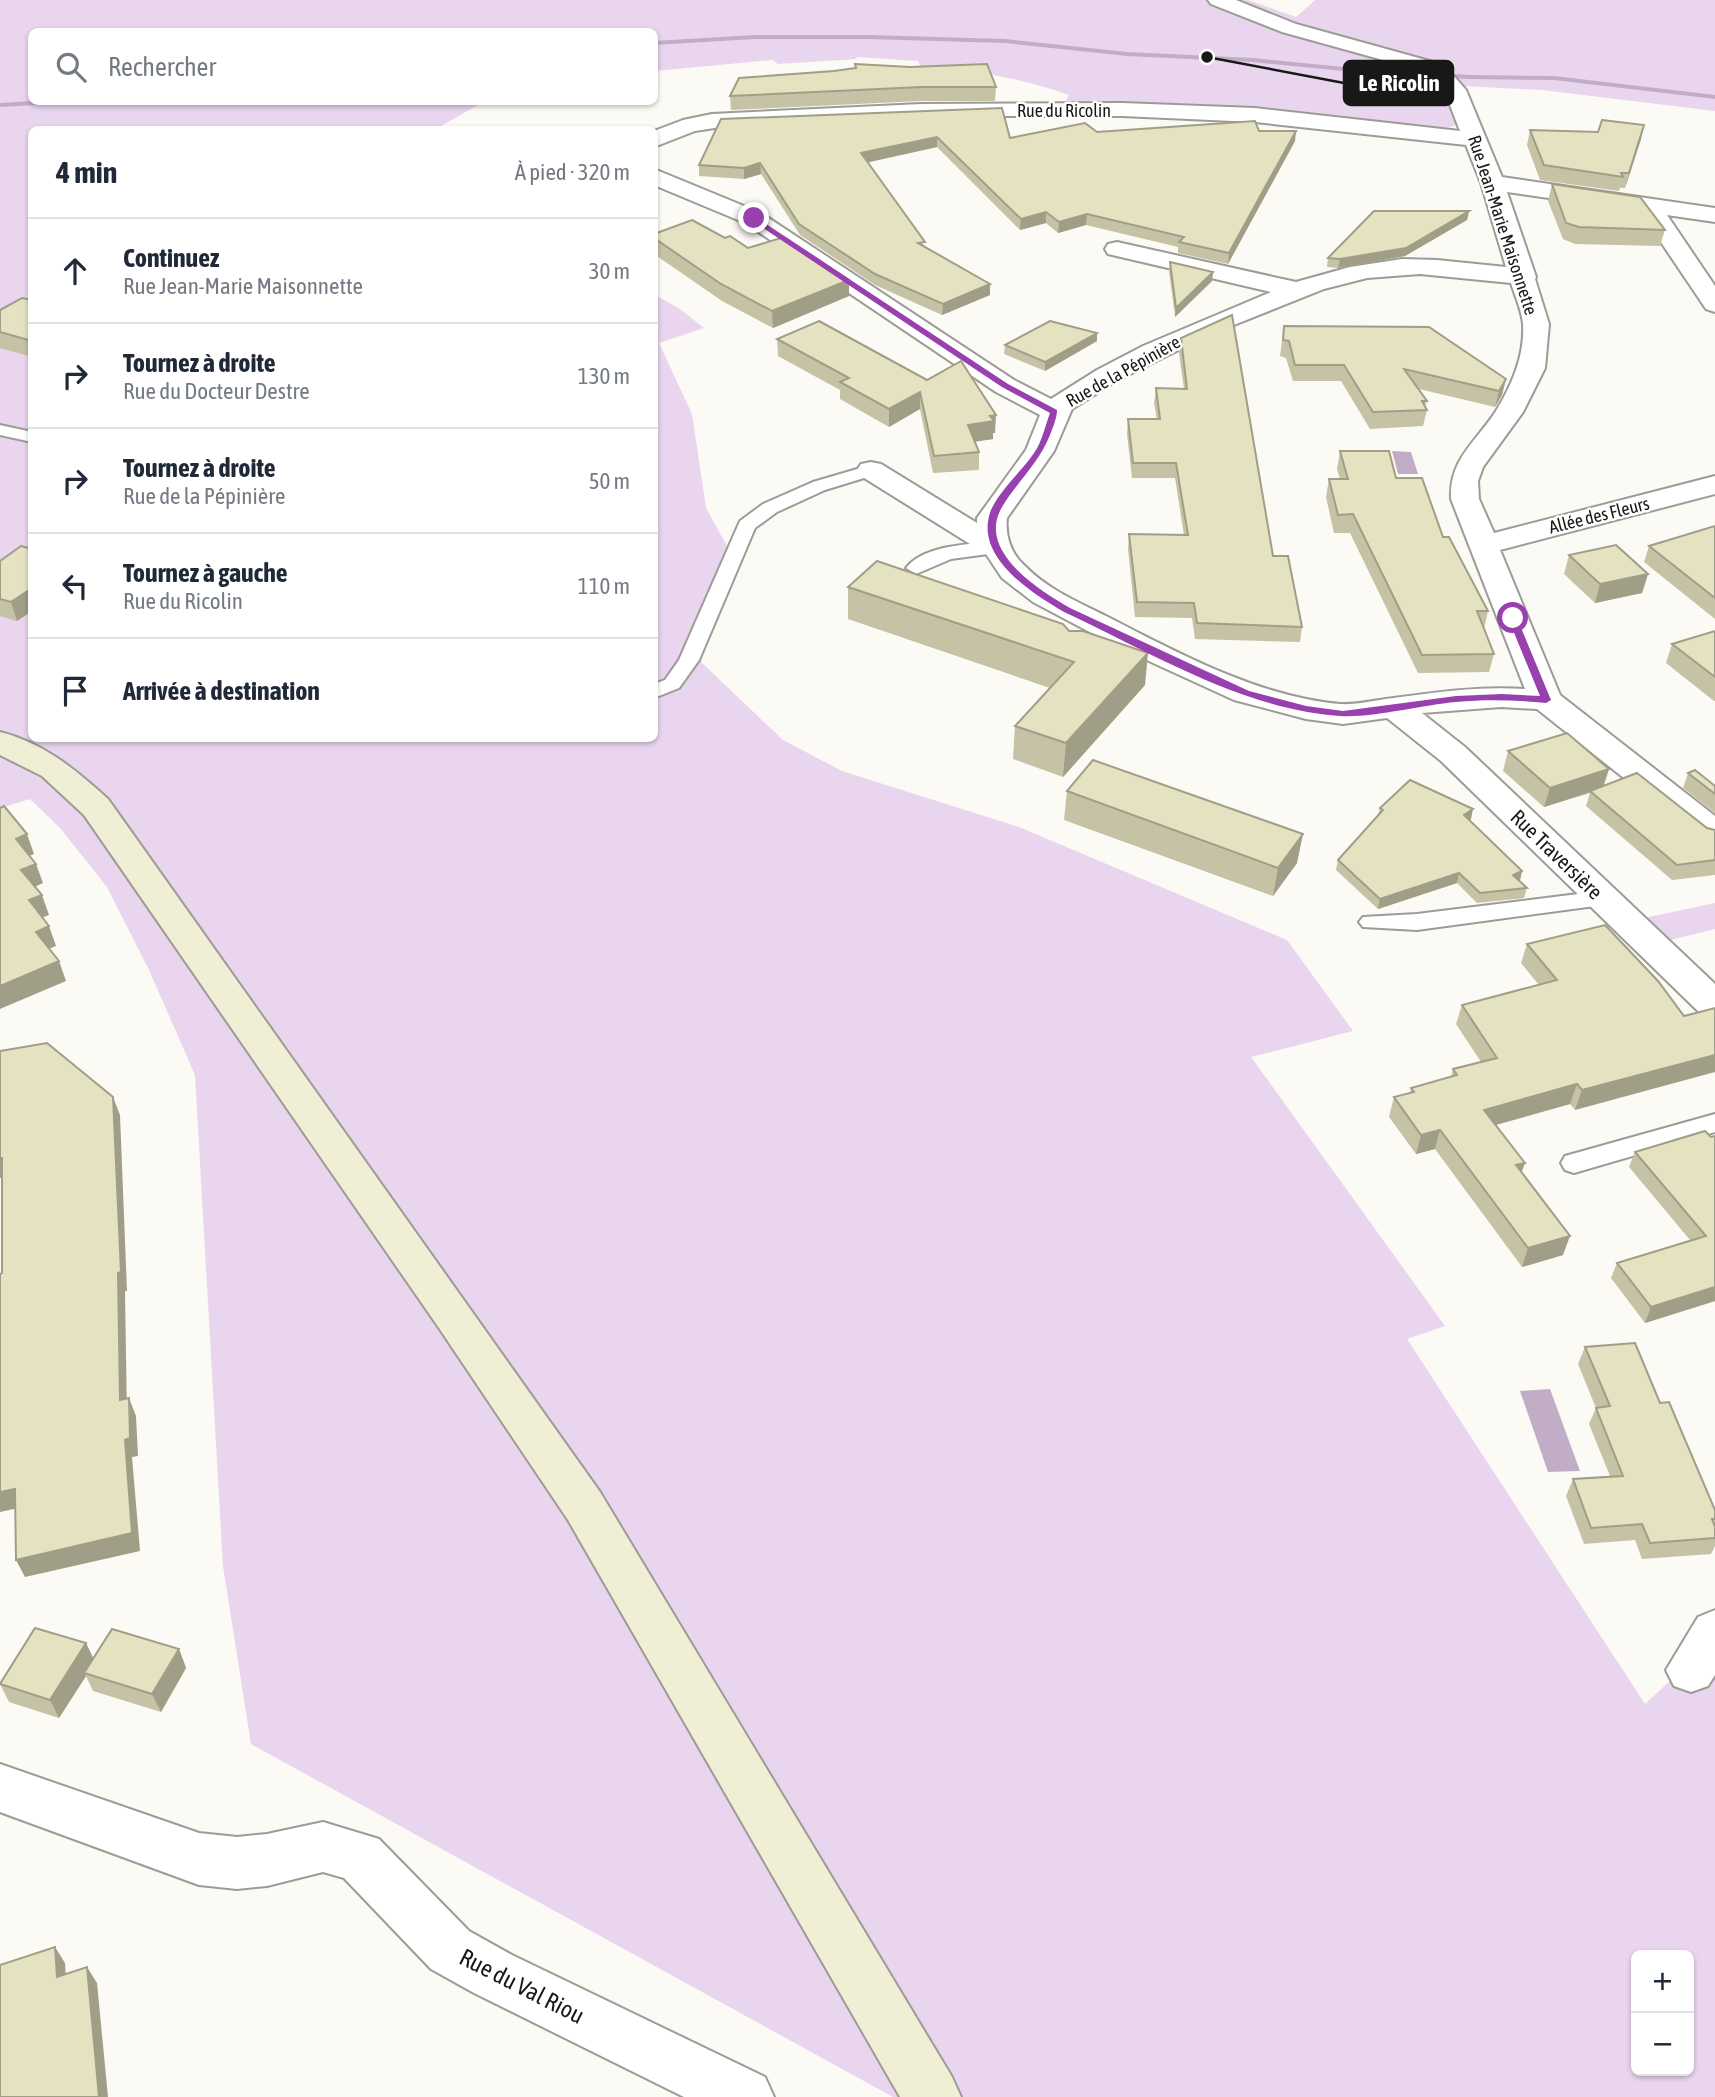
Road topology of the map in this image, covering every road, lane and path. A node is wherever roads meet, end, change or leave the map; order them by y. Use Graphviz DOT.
graph roads {
  1 [pos="1219,0"];
  2 [pos="658,137"];
  3 [pos="1476,139"];
  4 [pos="658,178"];
  5 [pos="1493,183"];
  6 [pos="1648,205"];
  7 [pos="1715,215"];
  8 [pos="1117,249"];
  9 [pos="1524,277"];
  10 [pos="1297,290"];
  11 [pos="1715,304"];
  12 [pos="1055,412"];
  13 [pos="0,430"];
  14 [pos="28,436"];
  15 [pos="871,470"];
  16 [pos="1715,485"];
  17 [pos="1483,545"];
  18 [pos="996,548"];
  19 [pos="916,568"];
  20 [pos="658,690"];
  21 [pos="1546,700"];
  22 [pos="1394,707"];
  23 [pos="0,742"];
  24 [pos="1715,833"];
  25 [pos="1602,898"];
  26 [pos="1371,922"];
  27 [pos="1715,1006"];
  28 [pos="1715,1123"];
  29 [pos="1574,1163"];
  30 [pos="0,1788"];
  31 [pos="745,2097"];
  32 [pos="932,2097"];
  1 -- 3 [label="street, Rue Jean-Marie Maisonnette"];
  2 -- 3 [label="street, Rue du Ricolin"];
  3 -- 5 [label="street, Rue Jean-Marie Maisonnette"];
  4 -- 12 [label="street"];
  5 -- 6 [label="street"];
  5 -- 9 [label="street, Rue Jean-Marie Maisonnette"];
  6 -- 7 [label="street"];
  6 -- 11 [label="street"];
  8 -- 10 [label="street, Rue de la Pépinière"];
  9 -- 10 [label="street, Rue de la Pépinière"];
  9 -- 17 [label="street, Rue Jean-Marie Maisonnette"];
  10 -- 12 [label="street, Rue de la Pépinière"];
  12 -- 18 [label="street, Rue de la Pépinière"];
  13 -- 14 [label="lane"];
  15 -- 18 [label="street"];
  15 -- 20 [label="lane"];
  16 -- 17 [label="street, Allée des Fleurs"];
  17 -- 21 [label="street, Rue Jean-Marie Maisonnette"];
  18 -- 19 [label="lane"];
  18 -- 22 [label="street"];
  21 -- 22 [label="street"];
  21 -- 24 [label="street, Rue Jean-Marie Maisonnette"];
  22 -- 25 [label="street, Rue Traversière"];
  23 -- 32 [label="main road"];
  25 -- 26 [label="lane"];
  25 -- 27 [label="street, Rue Traversière"];
  28 -- 29 [label="lane"];
  30 -- 31 [label="street, Rue du Val Riou"];
}
